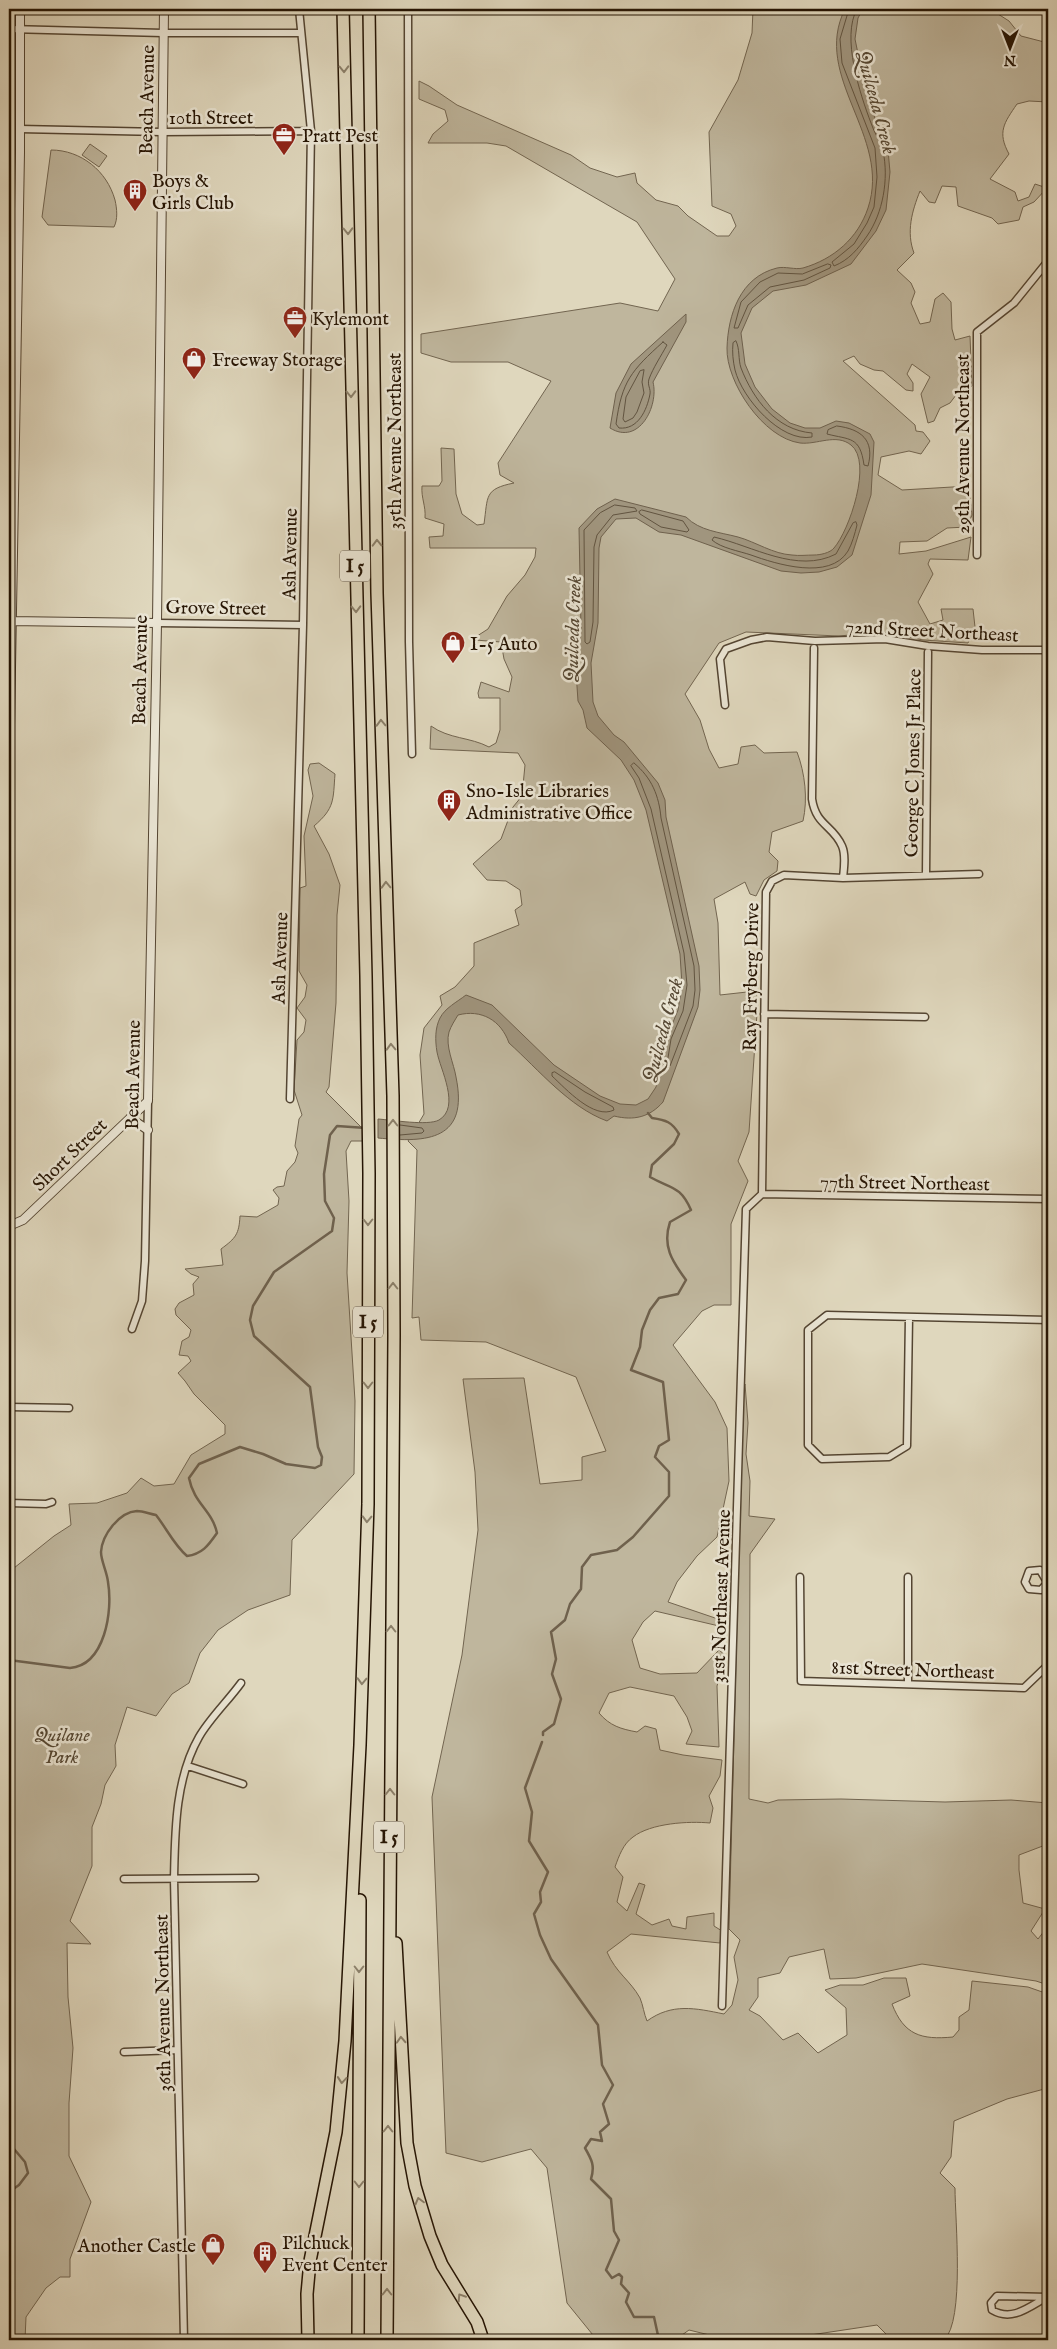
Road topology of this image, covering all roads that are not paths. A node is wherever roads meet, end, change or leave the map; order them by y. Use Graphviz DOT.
graph roads {
  1 [pos="20,9"];
  2 [pos="164,9"];
  3 [pos="299,9"];
  4 [pos="369,9"];
  5 [pos="408,9"];
  6 [pos="342,13"];
  7 [pos="9,28"];
  8 [pos="20,29"];
  9 [pos="163,33"];
  10 [pos="300,33"];
  11 [pos="20,129"];
  12 [pos="311,131"];
  13 [pos="162,132"];
  14 [pos="1048,260"];
  15 [pos="977,555"];
  16 [pos="10,621"];
  17 [pos="157,623"];
  18 [pos="302,625"];
  19 [pos="814,648"];
  20 [pos="1048,650"];
  21 [pos="928,652"];
  22 [pos="726,706"];
  23 [pos="412,754"];
  24 [pos="9,782"];
  25 [pos="979,874"];
  26 [pos="926,875"];
  27 [pos="843,878"];
  28 [pos="764,1014"];
  29 [pos="925,1017"];
  30 [pos="290,1099"];
  31 [pos="148,1101"];
  32 [pos="130,1118"];
  33 [pos="148,1130"];
  34 [pos="762,1194"];
  35 [pos="1048,1200"];
  36 [pos="9,1226"];
  37 [pos="910,1317"];
  38 [pos="1048,1320"];
  39 [pos="132,1330"];
  40 [pos="9,1407"];
  41 [pos="69,1408"];
  42 [pos="52,1502"];
  43 [pos="9,1503"];
  44 [pos="800,1577"];
  45 [pos="908,1577"];
  46 [pos="1048,1665"];
  47 [pos="241,1683"];
  48 [pos="908,1684"];
  49 [pos="360,1745"];
  50 [pos="188,1766"];
  51 [pos="243,1784"];
  52 [pos="389,1826"];
  53 [pos="255,1878"];
  54 [pos="124,1879"];
  55 [pos="174,1879"];
  56 [pos="722,2006"];
  57 [pos="177,2050"];
  58 [pos="124,2052"];
  59 [pos="1047,2297"];
  60 [pos="184,2340"];
  61 [pos="308,2340"];
  62 [pos="358,2340"];
  63 [pos="387,2340"];
  64 [pos="483,2340"];
  1 -- 8 [label="street"];
  2 -- 9 [label="street, Beach Avenue"];
  3 -- 10 [label="street, Ash Avenue"];
  52 -- 4 [label="highway, I 5, one-way"];
  5 -- 23 [label="street, 35th Avenue Northeast"];
  6 -- 49 [label="highway, I 5, one-way"];
  7 -- 8 [label="street"];
  8 -- 9 [label="street"];
  8 -- 11 [label="street"];
  9 -- 10 [label="street"];
  9 -- 13 [label="street, Beach Avenue"];
  10 -- 12 [label="street, Ash Avenue"];
  11 -- 13 [label="street, 10th Street"];
  11 -- 16 [label="street"];
  12 -- 13 [label="street, 10th Street"];
  12 -- 18 [label="street, Ash Avenue"];
  13 -- 17 [label="street, Beach Avenue"];
  14 -- 15 [label="street, 29th Avenue Northeast"];
  16 -- 17 [label="street, Grove Street"];
  16 -- 24 [label="street"];
  17 -- 18 [label="street, Grove Street"];
  17 -- 31 [label="street, Beach Avenue"];
  18 -- 30 [label="street, Ash Avenue"];
  19 -- 27 [label="street"];
  20 -- 22 [label="street, 72nd Street Northeast"];
  21 -- 26 [label="street, George C Jones Jr Place"];
  25 -- 26 [label="street, Ray Fryberg Drive"];
  26 -- 27 [label="street, Ray Fryberg Drive"];
  27 -- 28 [label="street, Ray Fryberg Drive"];
  28 -- 29 [label="street"];
  28 -- 34 [label="street, Ray Fryberg Drive"];
  31 -- 32 [label="street, Short Street"];
  31 -- 33 [label="street, Beach Avenue"];
  32 -- 33 [label="street"];
  32 -- 36 [label="street, Short Street"];
  33 -- 39 [label="street, Beach Avenue"];
  34 -- 35 [label="street, 77th Street Northeast"];
  34 -- 56 [label="street, 31st Northeast Avenue"];
  37 -- 37 [label="street"];
  37 -- 38 [label="street"];
  40 -- 41 [label="street"];
  42 -- 43 [label="street"];
  44 -- 48 [label="street, 81st Street Northeast"];
  45 -- 48 [label="street"];
  46 -- 48 [label="street, 81st Street Northeast"];
  47 -- 50 [label="street, 36th Avenue Northeast"];
  49 -- 61 [label="highway, one-way"];
  49 -- 62 [label="highway, I 5, one-way"];
  50 -- 51 [label="street"];
  50 -- 55 [label="street, 36th Avenue Northeast"];
  63 -- 52 [label="highway, I 5, one-way"];
  64 -- 52 [label="highway, one-way"];
  53 -- 55 [label="street"];
  54 -- 55 [label="street"];
  55 -- 57 [label="street, 36th Avenue Northeast"];
  57 -- 58 [label="street"];
  57 -- 60 [label="street, 36th Avenue Northeast"];
  59 -- 59 [label="street"];
}
